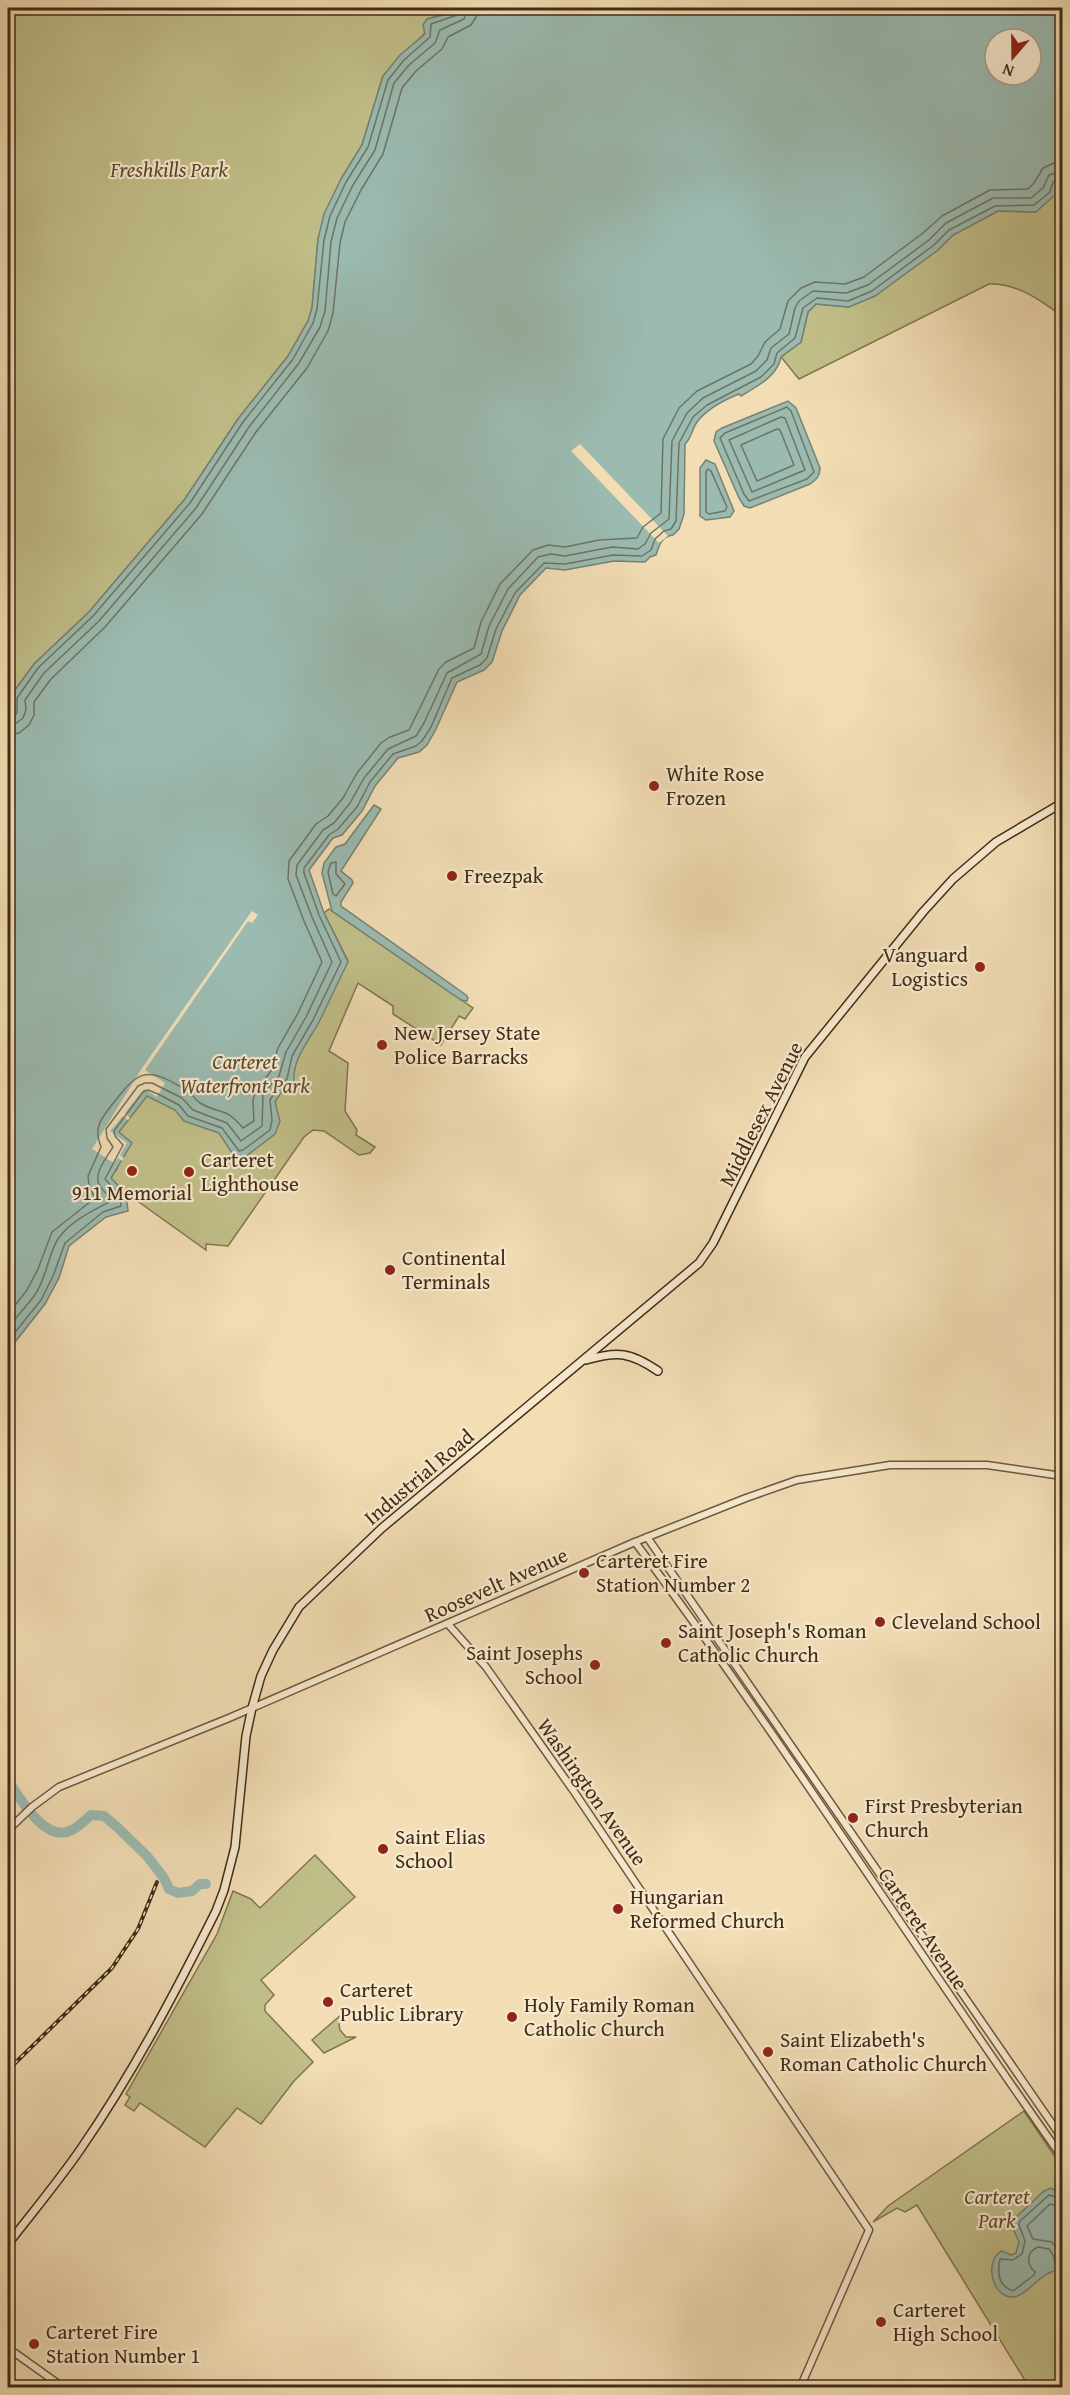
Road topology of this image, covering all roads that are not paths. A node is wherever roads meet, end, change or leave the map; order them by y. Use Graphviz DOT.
graph roads {
  1 [pos="1062,803"];
  2 [pos="625,1325"];
  3 [pos="583,1361"];
  4 [pos="658,1371"];
  5 [pos="1062,1476"];
  6 [pos="647,1537"];
  7 [pos="635,1542"];
  8 [pos="448,1624"];
  9 [pos="252,1708"];
  10 [pos="8,1830"];
  11 [pos="1062,2138"];
  12 [pos="1062,2157"];
  13 [pos="8,2244"];
  14 [pos="8,2348"];
  15 [pos="64,2388"];
  16 [pos="800,2388"];
  1 -- 2 [label="main road, Middlesex Avenue"];
  2 -- 3 [label="main road, Industrial Road"];
  3 -- 4 [label="main road"];
  3 -- 9 [label="main road, Industrial Road"];
  5 -- 6 [label="street, Roosevelt Avenue"];
  6 -- 7 [label="street, Roosevelt Avenue"];
  6 -- 11 [label="street, Carteret Avenue"];
  7 -- 8 [label="street, Roosevelt Avenue"];
  7 -- 12 [label="street, Carteret Avenue"];
  8 -- 9 [label="street, Roosevelt Avenue"];
  8 -- 16 [label="street, Washington Avenue"];
  9 -- 10 [label="street, Roosevelt Avenue"];
  9 -- 13 [label="main road, Industrial Road"];
  14 -- 15 [label="street"];
}
